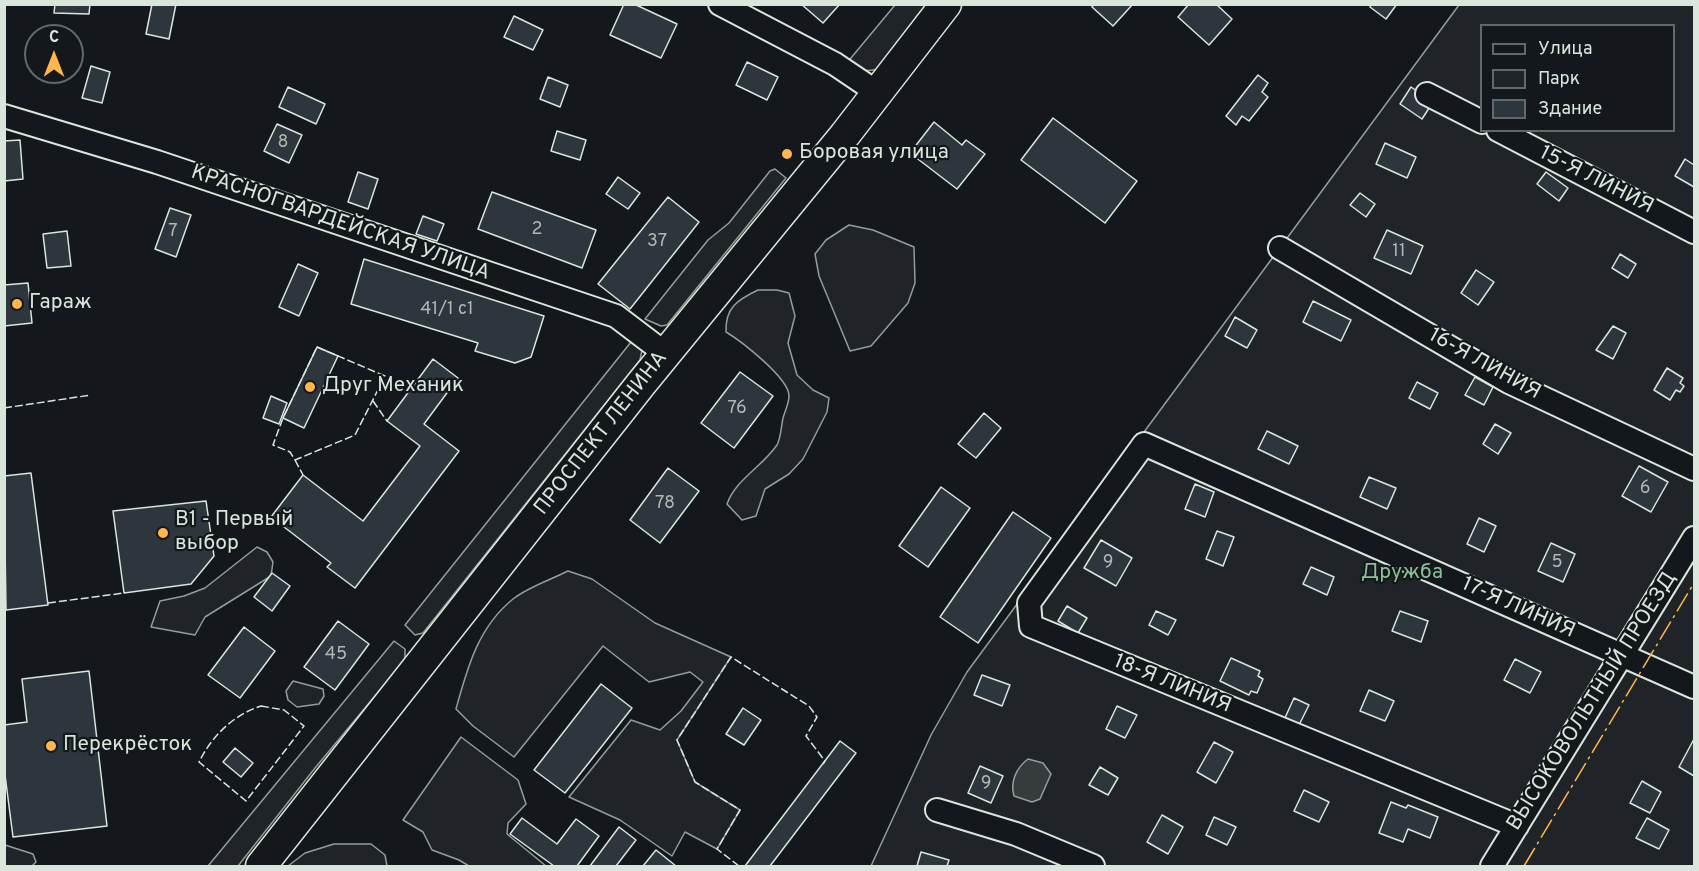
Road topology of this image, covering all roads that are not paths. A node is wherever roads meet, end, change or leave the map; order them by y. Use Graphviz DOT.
graph roads {
  1 [pos="720,4"];
  2 [pos="946,4"];
  3 [pos="878,93"];
  4 [pos="1427,94"];
  5 [pos="4,116"];
  6 [pos="1480,121"];
  7 [pos="1502,132"];
  8 [pos="1695,232"];
  9 [pos="1280,248"];
  10 [pos="666,354"];
  11 [pos="1144,444"];
  12 [pos="1695,470"];
  13 [pos="1695,537"];
  14 [pos="1620,654"];
  15 [pos="1695,687"];
  16 [pos="937,810"];
  17 [pos="1517,826"];
  18 [pos="261,867"];
  19 [pos="1093,867"];
  20 [pos="1492,867"];
  1 -- 3 [label="street"];
  2 -- 3 [label="main road, ПРОСПЕКТ ЛЕНИНА"];
  3 -- 10 [label="main road, ПРОСПЕКТ ЛЕНИНА"];
  4 -- 6 [label="street"];
  5 -- 10 [label="street, КРАСНОГВАРДЕЙСКАЯ УЛИЦА"];
  7 -- 8 [label="street, 15-Я ЛИНИЯ"];
  9 -- 12 [label="street, 16-Я ЛИНИЯ"];
  10 -- 18 [label="main road, ПРОСПЕКТ ЛЕНИНА"];
  11 -- 14 [label="street, 17-Я ЛИНИЯ"];
  11 -- 17 [label="street, 18-Я ЛИНИЯ"];
  13 -- 14 [label="street, ВЫСОКОВОЛЬТНЫЙ ПРОЕЗД"];
  14 -- 15 [label="street, 17-Я ЛИНИЯ"];
  14 -- 17 [label="street, ВЫСОКОВОЛЬТНЫЙ ПРОЕЗД"];
  16 -- 19 [label="street"];
  17 -- 20 [label="street, ВЫСОКОВОЛЬТНЫЙ ПРОЕЗД"];
}
